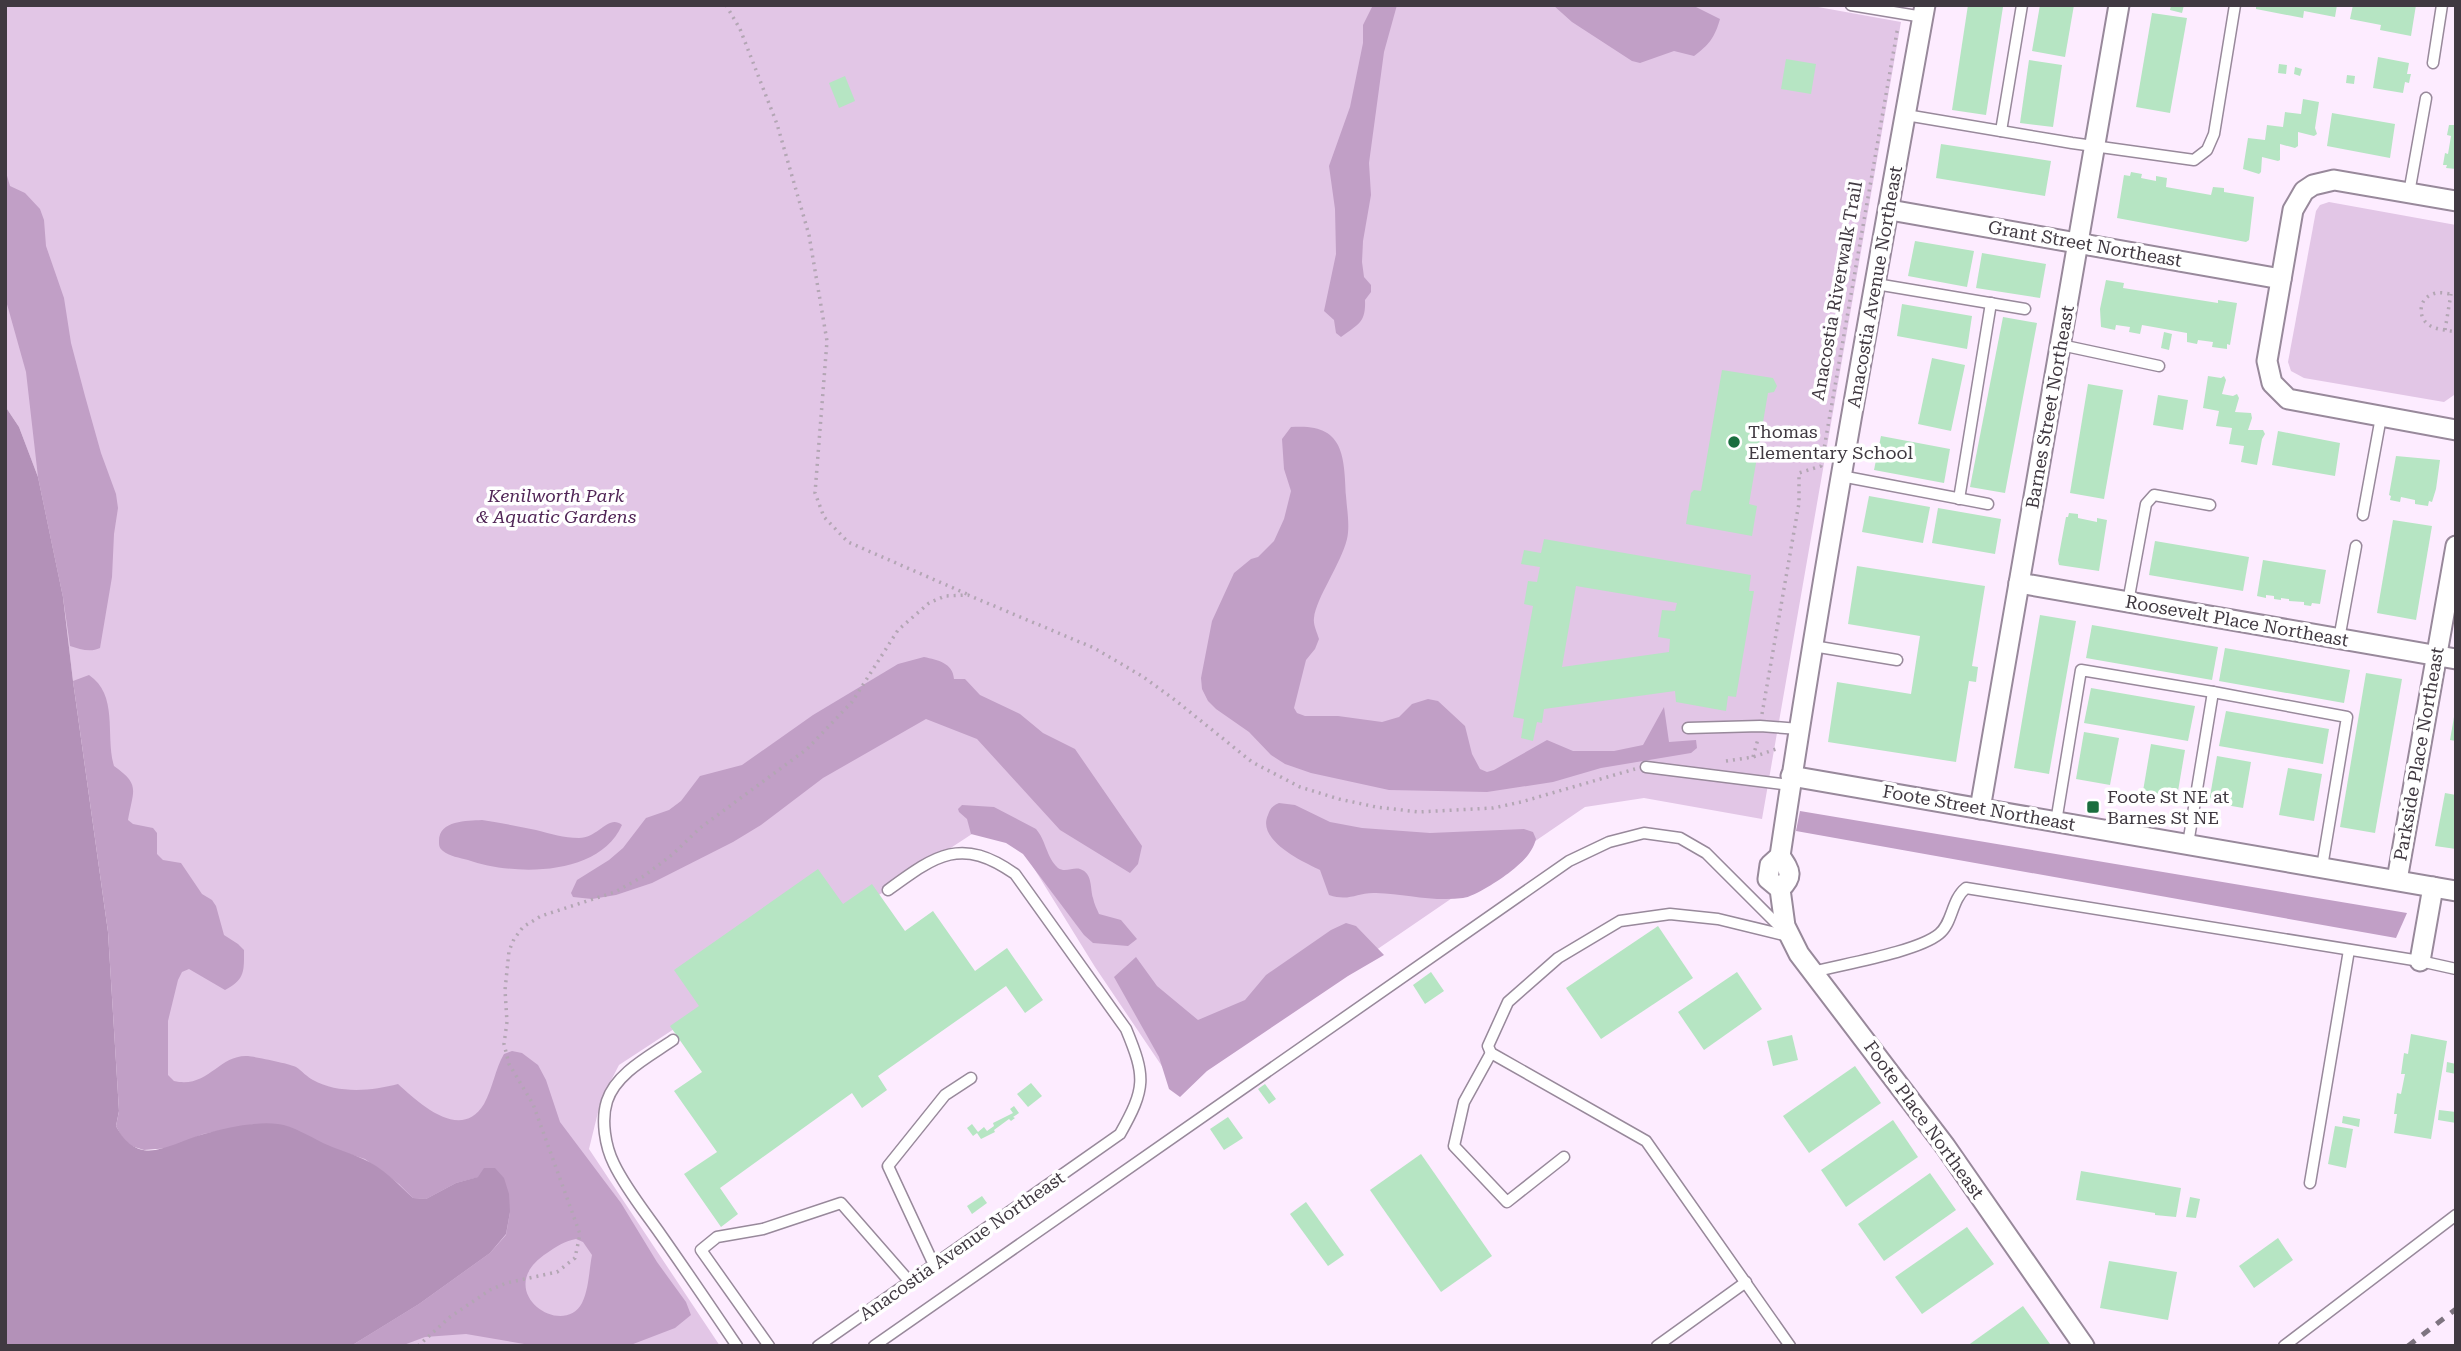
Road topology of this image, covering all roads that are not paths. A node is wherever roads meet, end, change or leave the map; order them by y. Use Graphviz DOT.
graph roads {
  1 [pos="1851,5"];
  2 [pos="2022,5"];
  3 [pos="2119,5"];
  4 [pos="2235,5"];
  5 [pos="2442,5"];
  6 [pos="1924,11"];
  7 [pos="2432,63"];
  8 [pos="2426,98"];
  9 [pos="1906,115"];
  10 [pos="2001,131"];
  11 [pos="2095,147"];
  12 [pos="2409,193"];
  13 [pos="2456,201"];
  14 [pos="1890,210"];
  15 [pos="2078,242"];
  16 [pos="2281,279"];
  17 [pos="1876,284"];
  18 [pos="1991,303"];
  19 [pos="2025,309"];
  20 [pos="2061,345"];
  21 [pos="2159,366"];
  22 [pos="2381,417"];
  23 [pos="2456,430"];
  24 [pos="1841,476"];
  25 [pos="1959,499"];
  26 [pos="1988,504"];
  27 [pos="2210,505"];
  28 [pos="2362,515"];
  29 [pos="2356,545"];
  30 [pos="2456,546"];
  31 [pos="2019,583"];
  32 [pos="2127,602"];
  33 [pos="2339,639"];
  34 [pos="1813,646"];
  35 [pos="2446,657"];
  36 [pos="1897,660"];
  37 [pos="2213,692"];
  38 [pos="1688,728"];
  39 [pos="1799,729"];
  40 [pos="1646,767"];
  41 [pos="1791,781"];
  42 [pos="1980,809"];
  43 [pos="2056,822"];
  44 [pos="2188,845"];
  45 [pos="2322,867"];
  46 [pos="2397,880"];
  47 [pos="2433,887"];
  48 [pos="887,890"];
  49 [pos="2456,891"];
  50 [pos="1789,936"];
  51 [pos="2348,950"];
  52 [pos="2420,961"];
  53 [pos="2456,969"];
  54 [pos="1813,972"];
  55 [pos="673,1040"];
  56 [pos="1491,1053"];
  57 [pos="971,1078"];
  58 [pos="1564,1157"];
  59 [pos="2310,1183"];
  60 [pos="2456,1215"];
  61 [pos="934,1265"];
  62 [pos="910,1282"];
  63 [pos="1746,1282"];
  64 [pos="737,1346"];
  65 [pos="769,1346"];
  66 [pos="818,1346"];
  67 [pos="874,1346"];
  68 [pos="1657,1346"];
  69 [pos="1790,1346"];
  70 [pos="2084,1346"];
  71 [pos="2284,1346"];
  1 -- 6 [label="lane"];
  2 -- 10 [label="lane"];
  3 -- 11 [label="street, Barnes Street Northeast"];
  4 -- 11 [label="lane"];
  5 -- 7 [label="lane"];
  6 -- 9 [label="street, Anacostia Avenue Northeast"];
  8 -- 12 [label="lane"];
  9 -- 10 [label="lane"];
  9 -- 14 [label="street, Anacostia Avenue Northeast"];
  10 -- 11 [label="lane"];
  11 -- 15 [label="street, Barnes Street Northeast"];
  12 -- 13 [label="street"];
  12 -- 16 [label="street"];
  14 -- 15 [label="street, Grant Street Northeast"];
  14 -- 17 [label="street, Anacostia Avenue Northeast"];
  15 -- 16 [label="street, Grant Street Northeast"];
  15 -- 20 [label="street, Barnes Street Northeast"];
  16 -- 22 [label="street"];
  17 -- 18 [label="lane"];
  17 -- 24 [label="street, Anacostia Avenue Northeast"];
  18 -- 19 [label="lane"];
  18 -- 25 [label="lane"];
  20 -- 21 [label="lane"];
  20 -- 31 [label="street, Barnes Street Northeast"];
  22 -- 23 [label="street"];
  22 -- 28 [label="lane"];
  24 -- 25 [label="lane"];
  24 -- 34 [label="street, Anacostia Avenue Northeast"];
  25 -- 26 [label="lane"];
  27 -- 32 [label="lane"];
  29 -- 33 [label="lane"];
  30 -- 35 [label="street, Parkside Place Northeast"];
  31 -- 32 [label="street, Roosevelt Place Northeast"];
  31 -- 42 [label="street, Barnes Street Northeast"];
  32 -- 33 [label="street, Roosevelt Place Northeast"];
  33 -- 35 [label="street, Roosevelt Place Northeast"];
  34 -- 36 [label="lane"];
  34 -- 39 [label="street, Anacostia Avenue Northeast"];
  35 -- 46 [label="street, Parkside Place Northeast"];
  37 -- 43 [label="lane"];
  37 -- 44 [label="lane"];
  37 -- 45 [label="lane"];
  38 -- 39 [label="lane"];
  39 -- 41 [label="street, Anacostia Avenue Northeast"];
  40 -- 41 [label="lane"];
  41 -- 42 [label="street, Foote Street Northeast"];
  41 -- 50 [label="street, Foote Place Northeast"];
  42 -- 43 [label="street, Foote Street Northeast"];
  43 -- 44 [label="street, Foote Street Northeast"];
  44 -- 45 [label="street, Foote Street Northeast"];
  45 -- 46 [label="street, Foote Street Northeast"];
  46 -- 47 [label="street, Foote Street Northeast"];
  47 -- 49 [label="street, Foote Street Northeast"];
  47 -- 52 [label="street"];
  48 -- 61 [label="lane, Anacostia Avenue Northeast"];
  50 -- 54 [label="street, Foote Place Northeast"];
  50 -- 56 [label="lane"];
  50 -- 67 [label="lane"];
  51 -- 52 [label="lane"];
  51 -- 54 [label="lane"];
  51 -- 59 [label="lane"];
  52 -- 53 [label="lane"];
  54 -- 70 [label="street, Foote Place Northeast"];
  55 -- 64 [label="lane"];
  56 -- 58 [label="lane"];
  56 -- 63 [label="lane"];
  57 -- 61 [label="lane"];
  60 -- 71 [label="lane"];
  61 -- 62 [label="lane, Anacostia Avenue Northeast"];
  62 -- 65 [label="lane"];
  62 -- 66 [label="lane, Anacostia Avenue Northeast"];
  63 -- 68 [label="lane"];
  63 -- 69 [label="lane"];
}
